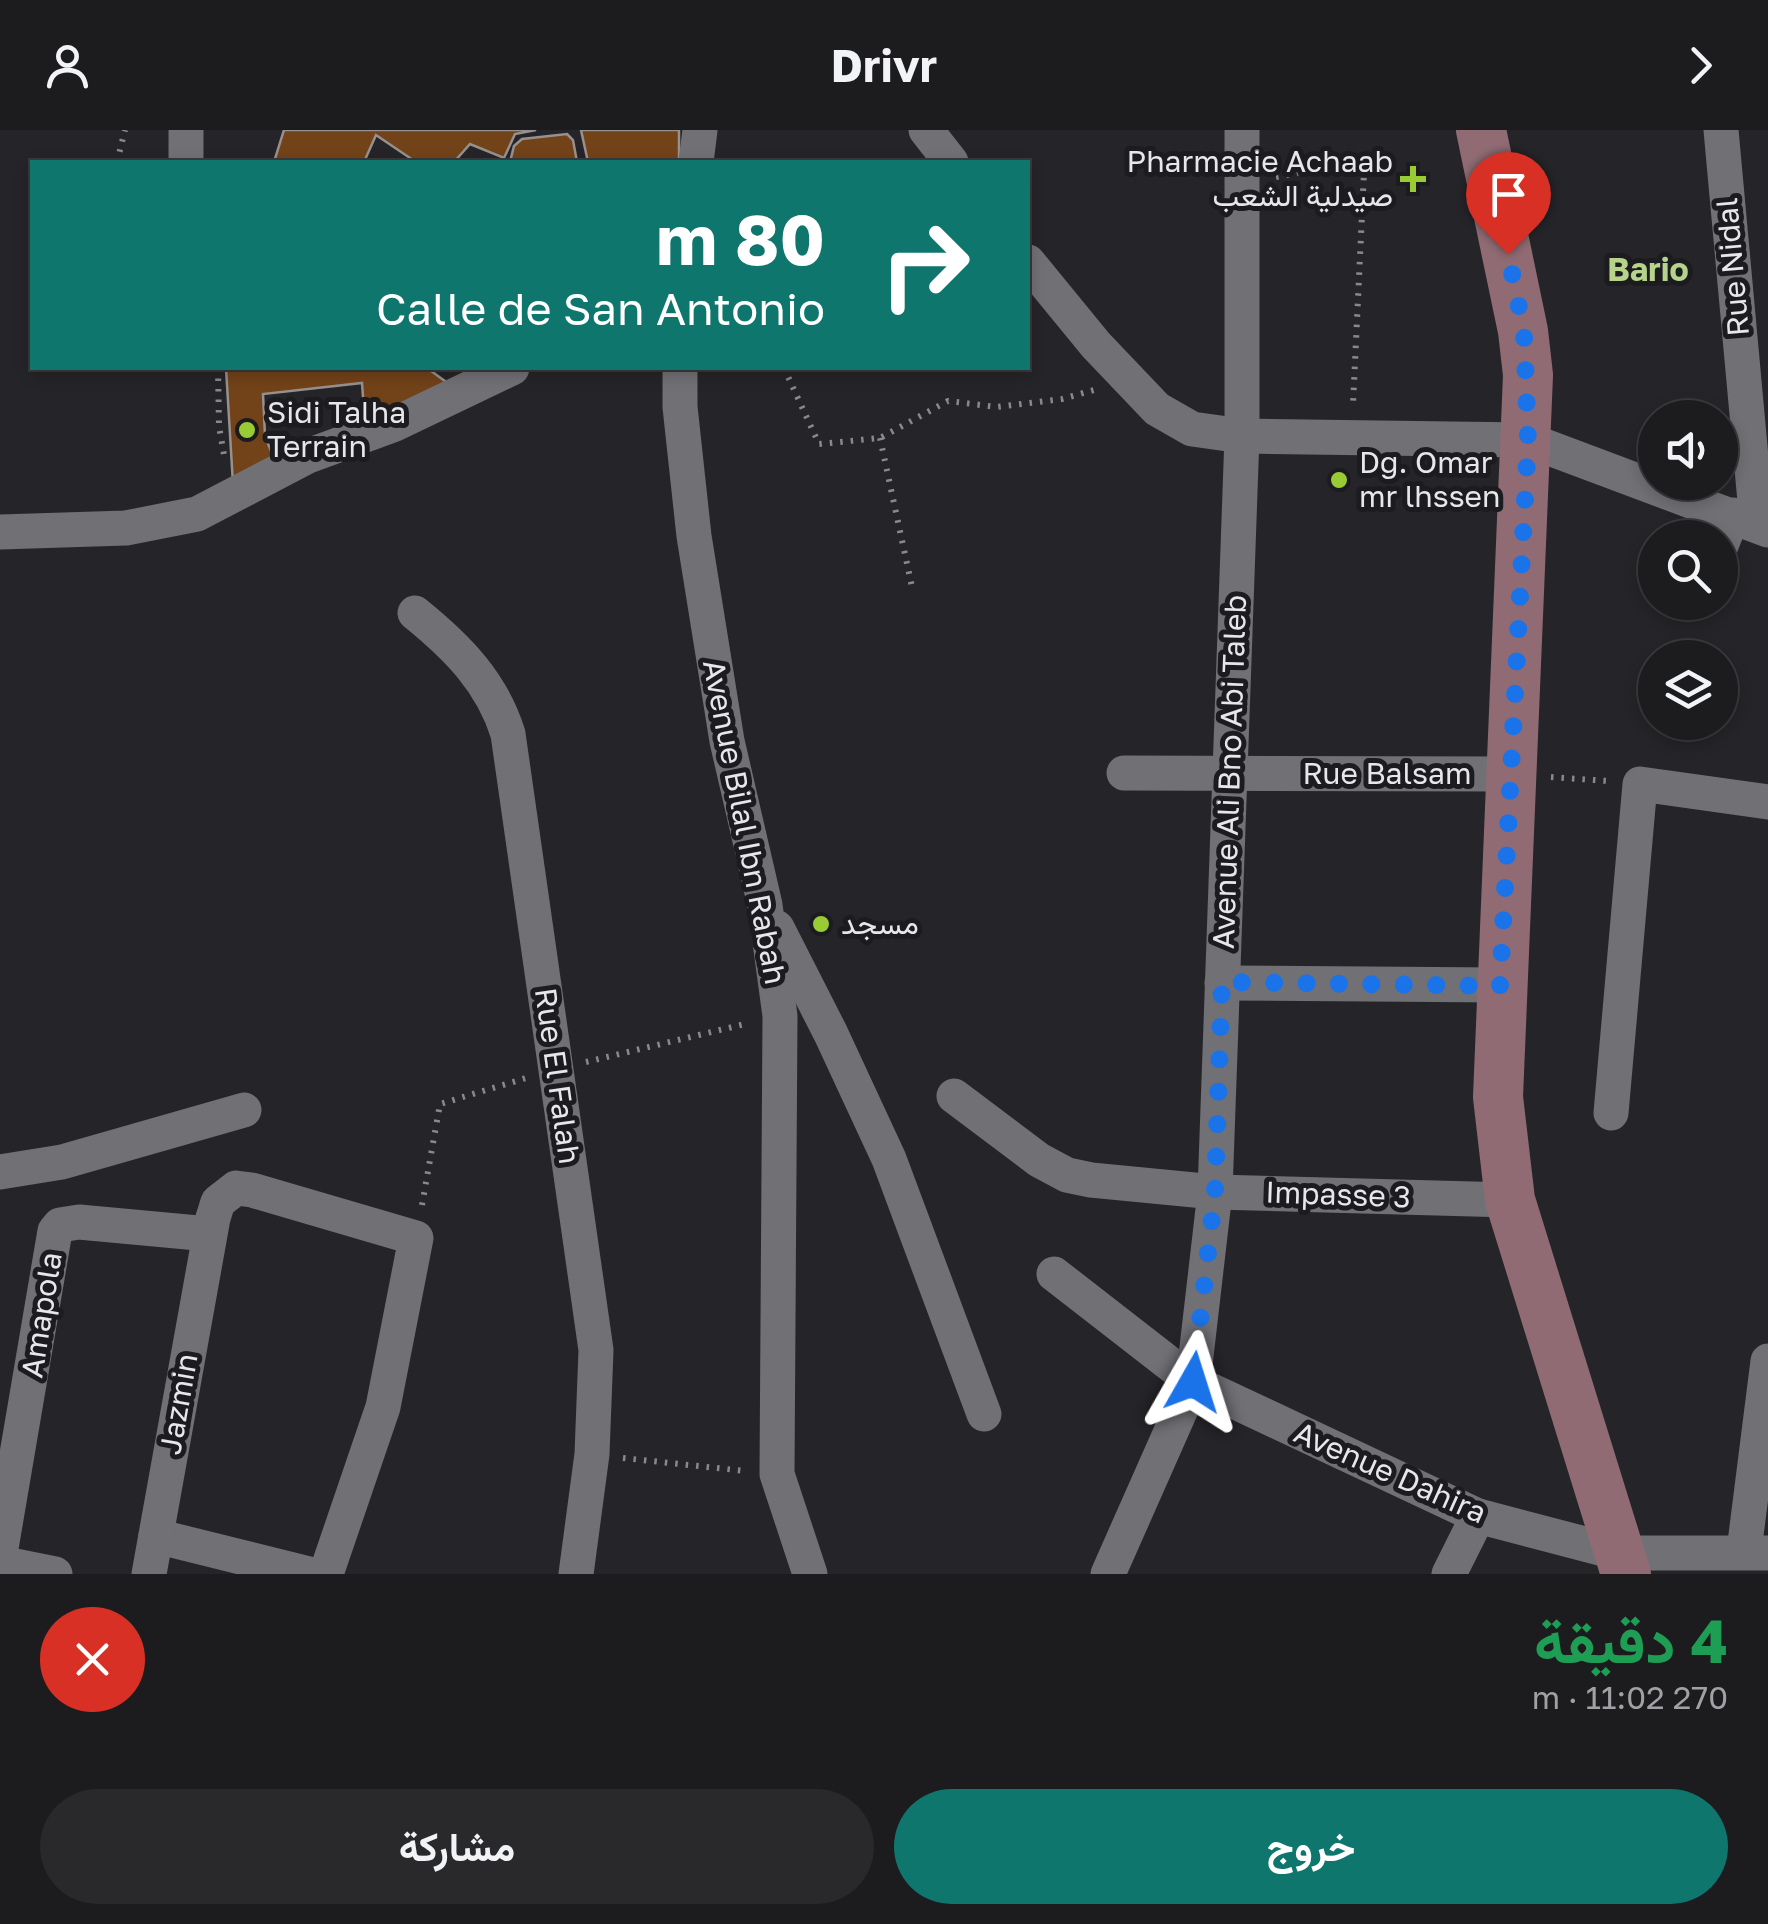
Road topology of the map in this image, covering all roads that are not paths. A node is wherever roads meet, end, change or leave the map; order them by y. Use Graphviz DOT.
graph roads {
  1 [pos="186,130"];
  2 [pos="700,130"];
  3 [pos="926,130"];
  4 [pos="1242,130"];
  5 [pos="1482,130"];
  6 [pos="1721,130"];
  7 [pos="186,160"];
  8 [pos="696,160"];
  9 [pos="949,160"];
  10 [pos="1030,264"];
  11 [pos="508,370"];
  12 [pos="680,370"];
  13 [pos="1242,436"];
  14 [pos="1528,440"];
  15 [pos="1753,522"];
  16 [pos="0,532"];
  17 [pos="415,613"];
  18 [pos="1124,773"];
  19 [pos="1510,774"];
  20 [pos="1227,775"];
  21 [pos="1768,802"];
  22 [pos="765,905"];
  23 [pos="1222,982"];
  24 [pos="1500,986"];
  25 [pos="954,1096"];
  26 [pos="244,1110"];
  27 [pos="1610,1112"];
  28 [pos="0,1172"];
  29 [pos="1215,1192"];
  30 [pos="1510,1200"];
  31 [pos="210,1234"];
  32 [pos="1054,1274"];
  33 [pos="1768,1361"];
  34 [pos="1193,1382"];
  35 [pos="984,1414"];
  36 [pos="1763,1436"];
  37 [pos="1478,1516"];
  38 [pos="156,1536"];
  39 [pos="1756,1552"];
  40 [pos="0,1554"];
  41 [pos="0,1563"];
  42 [pos="1622,1564"];
  43 [pos="55,1574"];
  44 [pos="150,1574"];
  45 [pos="309,1574"];
  46 [pos="326,1574"];
  47 [pos="576,1574"];
  48 [pos="810,1574"];
  49 [pos="1108,1574"];
  50 [pos="1449,1574"];
  1 -- 7 [label="street"];
  2 -- 8 [label="street"];
  3 -- 9 [label="street"];
  4 -- 13 [label="street, Avenue Ali Bno Abi Taleb"];
  5 -- 14 [label="street"];
  6 -- 15 [label="street, Rue Nidal"];
  10 -- 13 [label="street"];
  11 -- 16 [label="street"];
  12 -- 22 [label="street, Avenue Bilal Ibn Rabah"];
  13 -- 14 [label="street"];
  13 -- 20 [label="street, Avenue Ali Bno Abi Taleb"];
  14 -- 15 [label="street"];
  14 -- 19 [label="street"];
  17 -- 47 [label="street, Rue El Falah"];
  18 -- 20 [label="street, Rue Balsam"];
  19 -- 20 [label="street, Rue Balsam"];
  19 -- 24 [label="street"];
  20 -- 23 [label="street, Avenue Ali Bno Abi Taleb"];
  21 -- 27 [label="street"];
  22 -- 35 [label="street"];
  22 -- 48 [label="street, Avenue Bilal Ibn Rabah"];
  23 -- 24 [label="street"];
  23 -- 29 [label="street, Avenue Ali Bno Abi Taleb"];
  24 -- 30 [label="street"];
  25 -- 29 [label="street, Impasse 3"];
  26 -- 28 [label="street"];
  29 -- 30 [label="street, Impasse 3"];
  29 -- 34 [label="street, Avenue Ali Bno Abi Taleb"];
  30 -- 42 [label="street"];
  31 -- 38 [label="street, Jazmin"];
  31 -- 40 [label="street, Amapola"];
  31 -- 46 [label="street, Jazmin"];
  32 -- 34 [label="street, Avenue Dahira"];
  33 -- 36 [label="street"];
  34 -- 37 [label="street, Avenue Dahira"];
  34 -- 49 [label="street, Avenue Ali Bno Abi Taleb"];
  36 -- 39 [label="street"];
  37 -- 42 [label="street, Avenue Dahira"];
  37 -- 50 [label="street"];
  38 -- 44 [label="street, Jazmin"];
  38 -- 45 [label="street"];
  39 -- 42 [label="street, Avenue Dahira"];
  41 -- 43 [label="street"];
}
